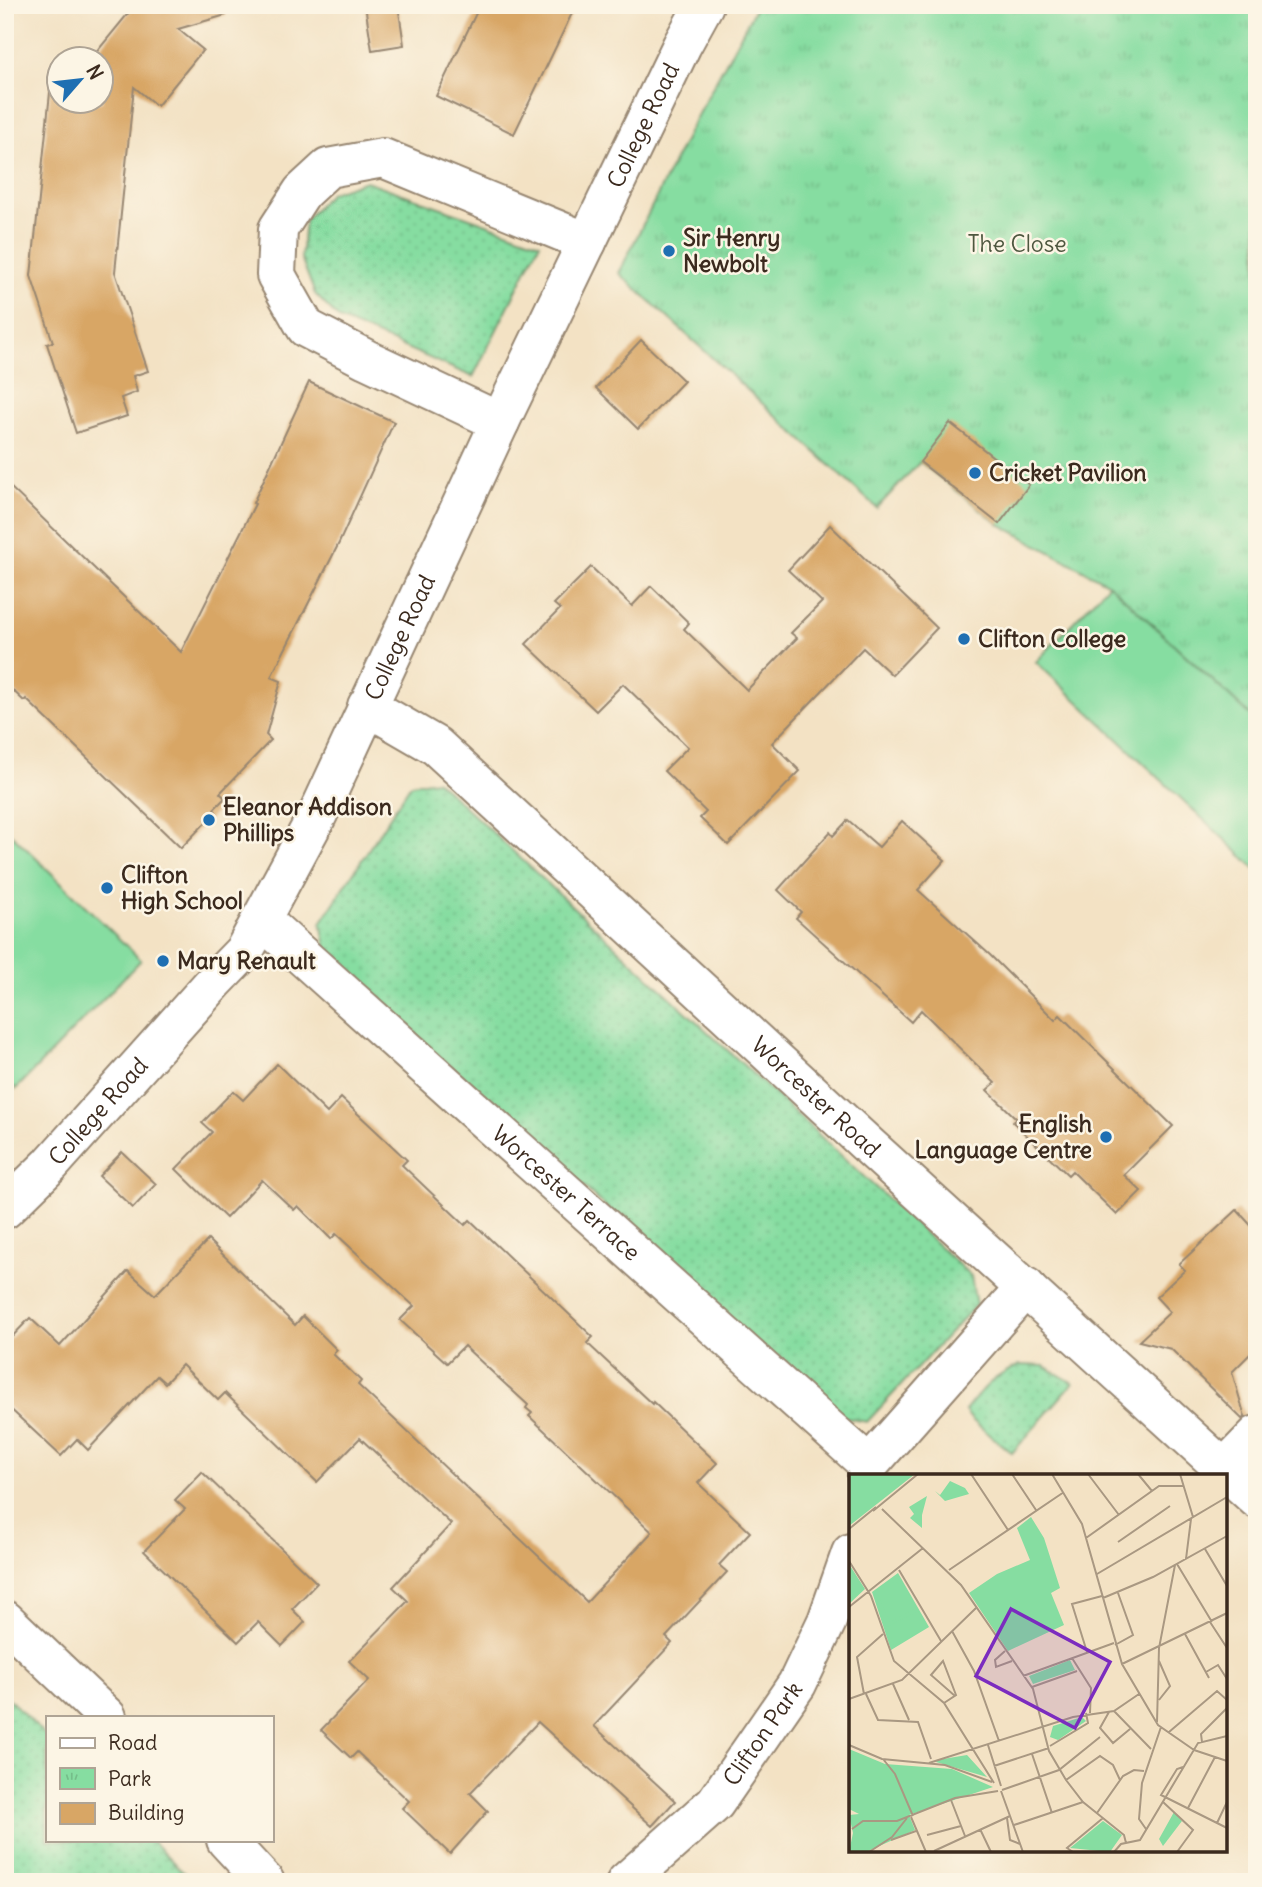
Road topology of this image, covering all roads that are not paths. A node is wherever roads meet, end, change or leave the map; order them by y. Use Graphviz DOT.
graph roads {
  1 [pos="704,5"];
  2 [pos="587,242"];
  3 [pos="500,422"];
  4 [pos="367,706"];
  5 [pos="261,919"];
  6 [pos="5,1209"];
  7 [pos="1026,1287"];
  8 [pos="1257,1435"];
  9 [pos="1224,1469"];
  10 [pos="868,1470"];
  11 [pos="1257,1499"];
  12 [pos="849,1559"];
  13 [pos="5,1620"];
  14 [pos="106,1716"];
  15 [pos="228,1842"];
  16 [pos="265,1882"];
  17 [pos="626,1882"];
  1 -- 2 [label="street, College Road"];
  2 -- 3 [label="street, College Road"];
  2 -- 3 [label="street"];
  3 -- 4 [label="street, College Road"];
  4 -- 5 [label="street, College Road"];
  4 -- 7 [label="street, Worcester Road"];
  5 -- 6 [label="street, College Road"];
  5 -- 10 [label="street, Worcester Terrace"];
  7 -- 9 [label="street, Worcester Road"];
  7 -- 10 [label="street"];
  8 -- 9 [label="street"];
  9 -- 11 [label="street, Worcester Road"];
  12 -- 17 [label="street, Clifton Park"];
  13 -- 14 [label="street"];
  15 -- 16 [label="street"];
}
